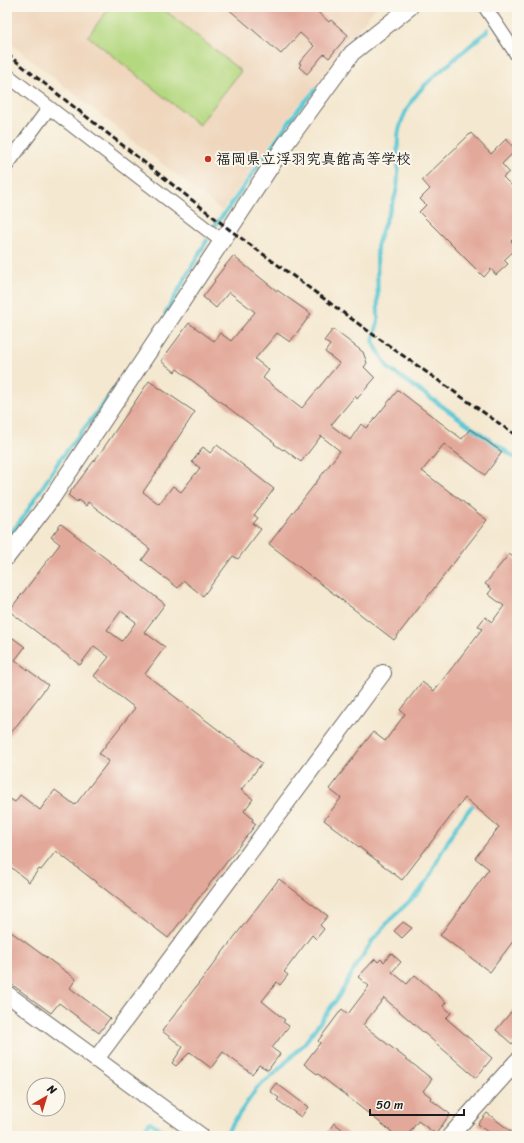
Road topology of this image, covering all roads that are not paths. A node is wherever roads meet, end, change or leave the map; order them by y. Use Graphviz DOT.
graph roads {
  1 [pos="410,7"];
  2 [pos="485,7"];
  3 [pos="517,55"];
  4 [pos="7,75"];
  5 [pos="48,108"];
  6 [pos="7,165"];
  7 [pos="222,242"];
  8 [pos="7,557"];
  9 [pos="383,673"];
  10 [pos="7,994"];
  11 [pos="96,1059"];
  12 [pos="517,1061"];
  13 [pos="201,1136"];
  14 [pos="450,1136"];
  1 -- 7 [label="street"];
  2 -- 3 [label="street"];
  4 -- 5 [label="street"];
  5 -- 6 [label="street"];
  5 -- 7 [label="street"];
  7 -- 8 [label="street"];
  9 -- 11 [label="street"];
  10 -- 11 [label="street"];
  11 -- 13 [label="street"];
  12 -- 14 [label="street"];
}
